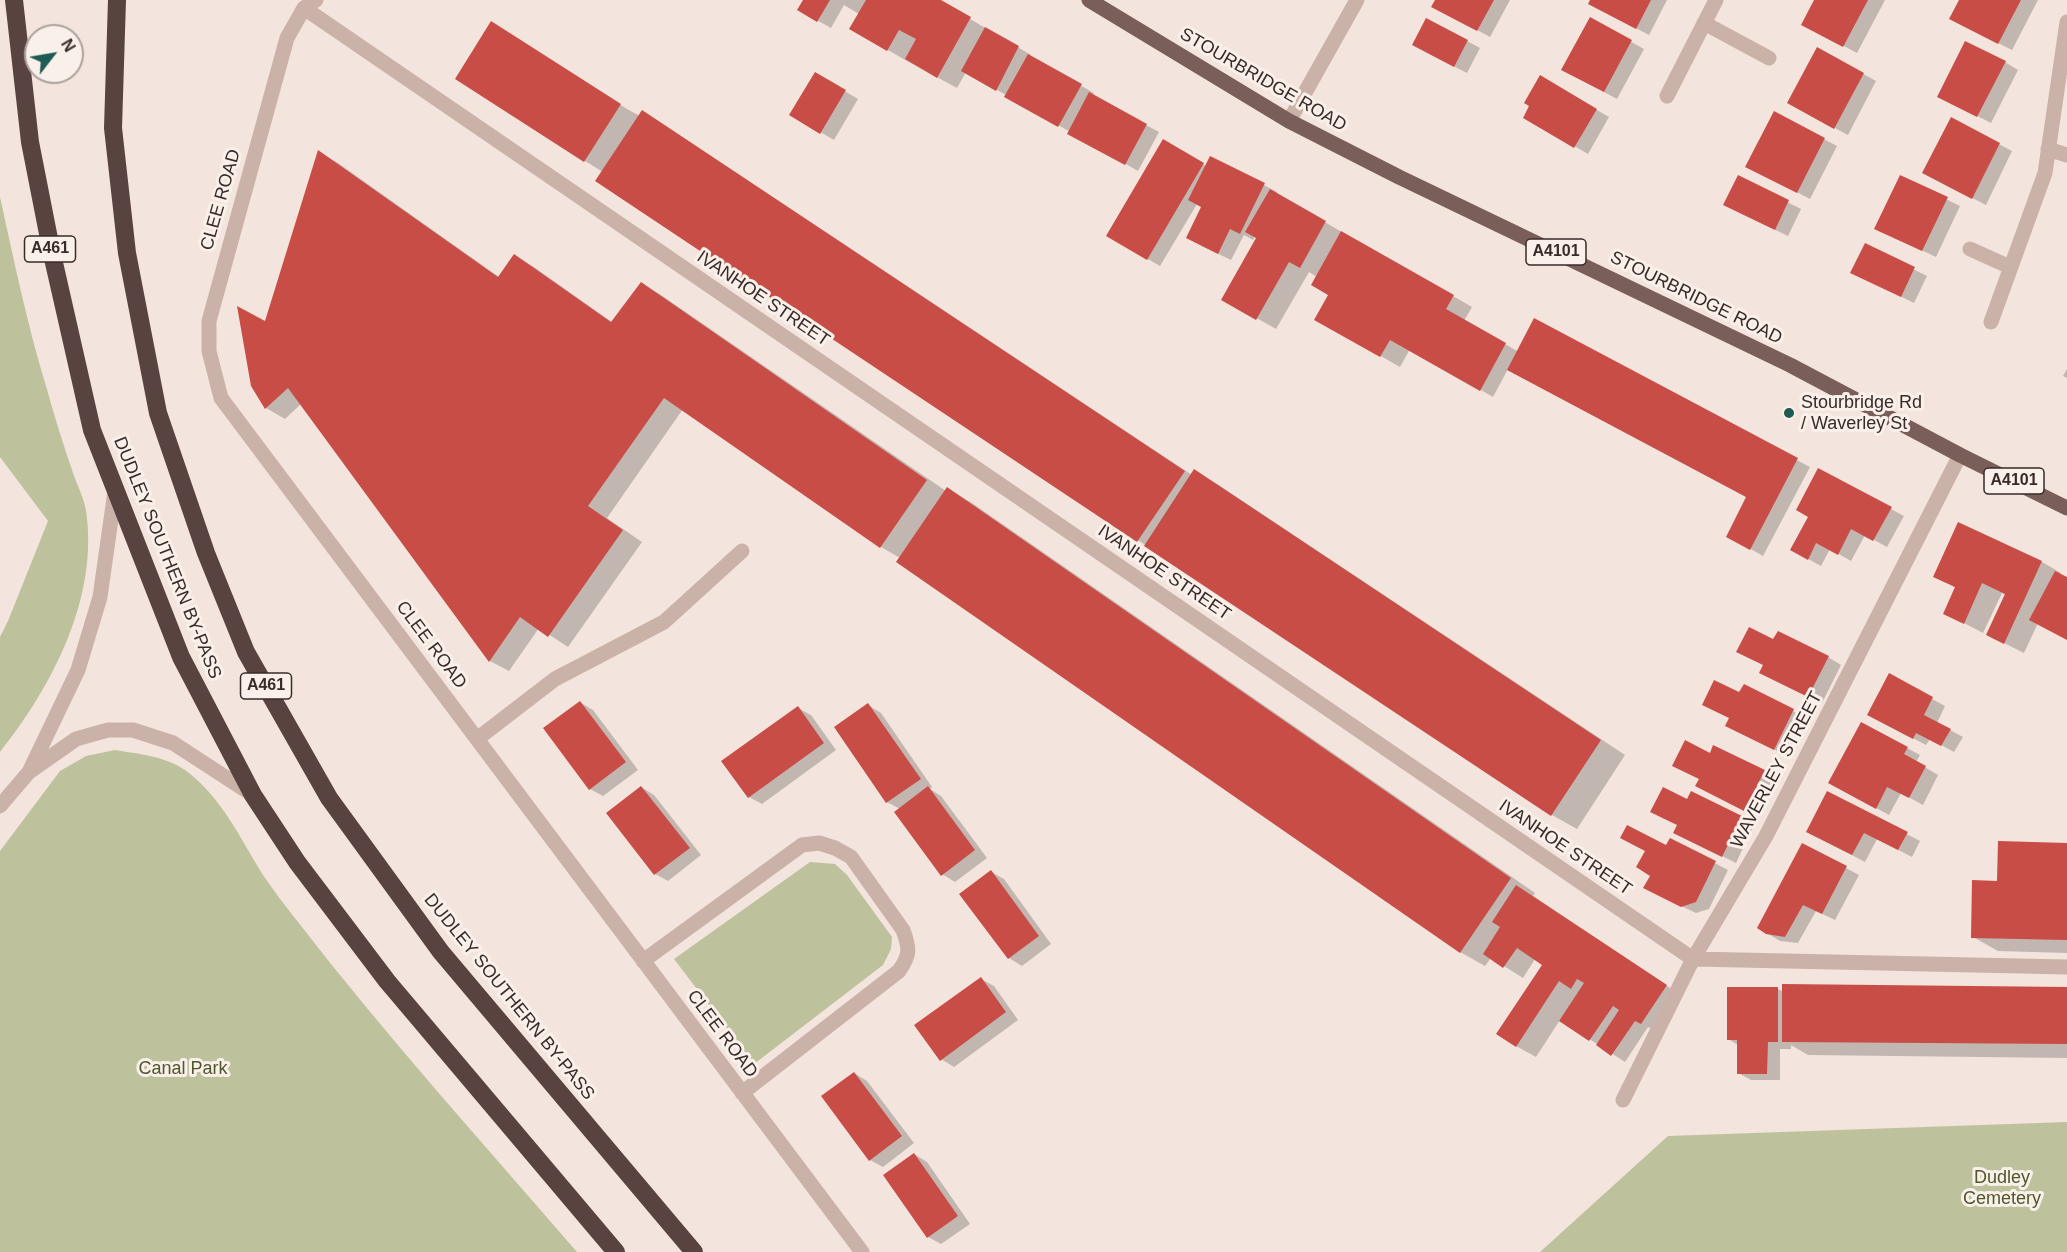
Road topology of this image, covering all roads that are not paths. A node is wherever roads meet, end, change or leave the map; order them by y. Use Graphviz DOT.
graph roads {
  1 [pos="14,0"];
  2 [pos="117,0"];
  3 [pos="1089,0"];
  4 [pos="1357,0"];
  5 [pos="1716,0"];
  6 [pos="310,4"];
  7 [pos="2067,22"];
  8 [pos="1704,23"];
  9 [pos="1769,58"];
  10 [pos="1667,96"];
  11 [pos="1290,121"];
  12 [pos="2048,149"];
  13 [pos="2067,155"];
  14 [pos="1970,249"];
  15 [pos="2010,267"];
  16 [pos="1991,322"];
  17 [pos="1960,455"];
  18 [pos="115,491"];
  19 [pos="2067,508"];
  20 [pos="742,551"];
  21 [pos="477,739"];
  22 [pos="29,772"];
  23 [pos="253,795"];
  24 [pos="0,806"];
  25 [pos="1693,959"];
  26 [pos="643,961"];
  27 [pos="2067,967"];
  28 [pos="742,1093"];
  29 [pos="1623,1100"];
  30 [pos="616,1252"];
  31 [pos="694,1252"];
  32 [pos="862,1252"];
  1 -- 18 [label="highway, DUDLEY SOUTHERN BY-PASS / A461"];
  2 -- 31 [label="highway, DUDLEY SOUTHERN BY-PASS / A461"];
  3 -- 11 [label="main road, STOURBRIDGE ROAD / A4101"];
  4 -- 11 [label="street"];
  5 -- 8 [label="street"];
  6 -- 21 [label="street, CLEE ROAD"];
  6 -- 25 [label="street, IVANHOE STREET"];
  7 -- 12 [label="street"];
  8 -- 9 [label="street"];
  8 -- 10 [label="street"];
  11 -- 17 [label="main road, STOURBRIDGE ROAD / A4101"];
  12 -- 13 [label="street"];
  12 -- 15 [label="street"];
  14 -- 15 [label="street"];
  15 -- 16 [label="street"];
  17 -- 19 [label="main road, STOURBRIDGE ROAD / A4101"];
  17 -- 25 [label="street, WAVERLEY STREET"];
  18 -- 22 [label="street"];
  18 -- 23 [label="highway, DUDLEY SOUTHERN BY-PASS / A461"];
  20 -- 21 [label="street"];
  21 -- 26 [label="street, CLEE ROAD"];
  22 -- 23 [label="street"];
  22 -- 24 [label="street"];
  23 -- 30 [label="highway, DUDLEY SOUTHERN BY-PASS / A461"];
  25 -- 27 [label="street"];
  25 -- 29 [label="street, WAVERLEY STREET"];
  26 -- 28 [label="street, CLEE ROAD"];
  26 -- 28 [label="street"];
  28 -- 32 [label="street, CLEE ROAD"];
}
